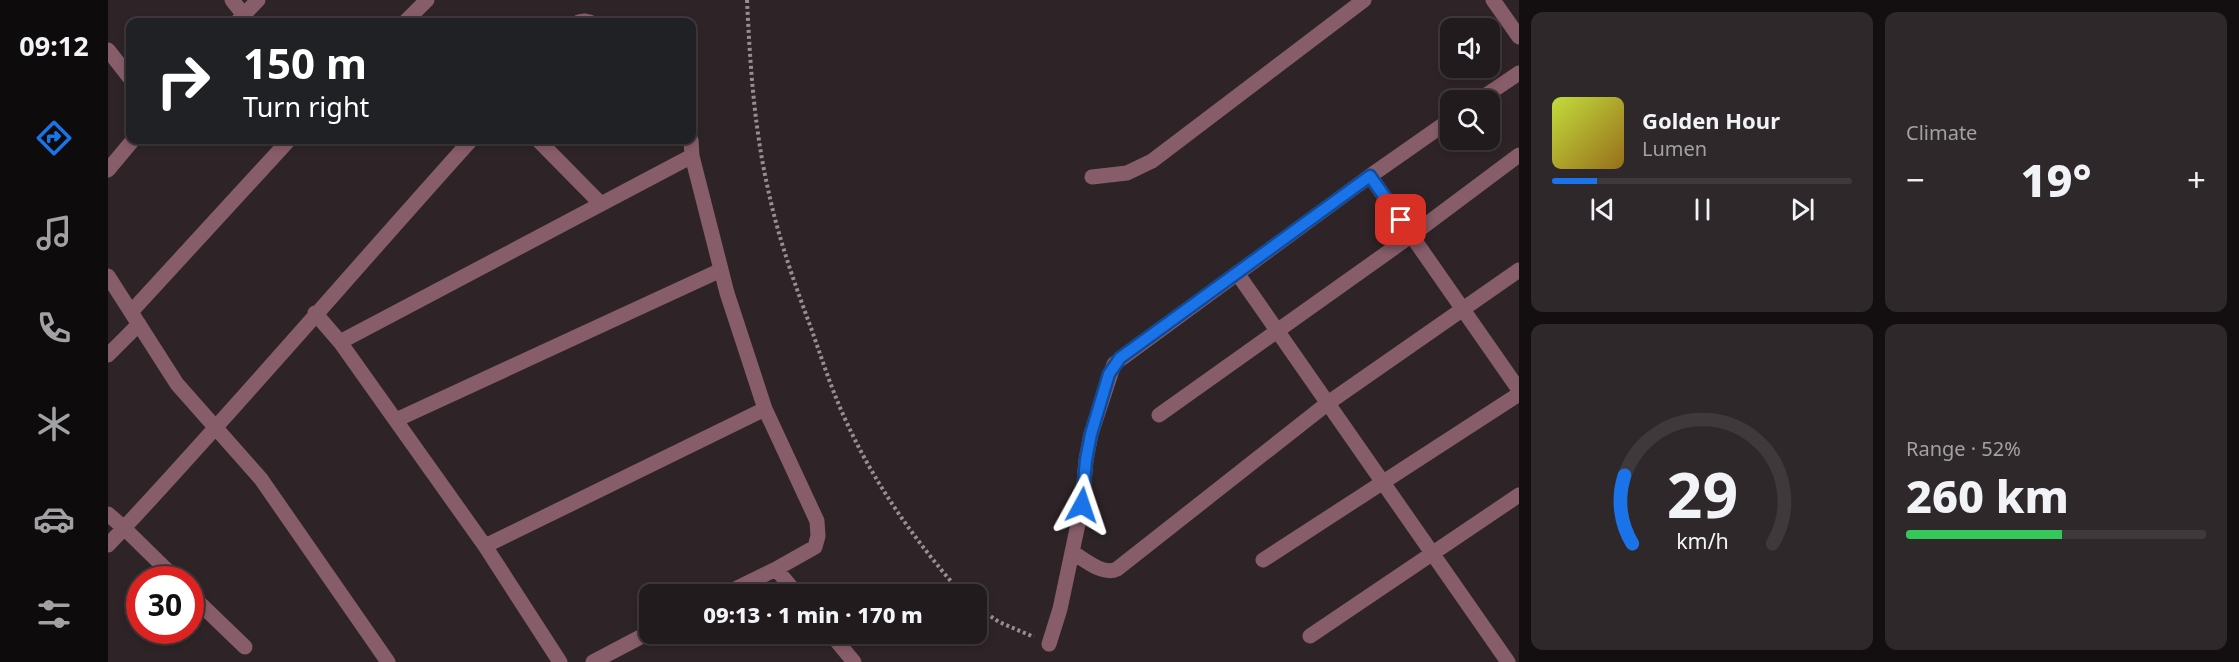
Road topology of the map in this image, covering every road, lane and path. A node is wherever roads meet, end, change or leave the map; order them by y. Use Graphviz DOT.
graph roads {
  1 [pos="232,0"];
  2 [pos="258,0"];
  3 [pos="427,0"];
  4 [pos="747,0"];
  5 [pos="1364,0"];
  6 [pos="1493,0"];
  7 [pos="241,18"];
  8 [pos="242,18"];
  9 [pos="409,18"];
  10 [pos="1519,37"];
  11 [pos="108,50"];
  12 [pos="126,73"];
  13 [pos="1519,73"];
  14 [pos="1494,90"];
  15 [pos="1440,127"];
  16 [pos="130,144"];
  17 [pos="286,144"];
  18 [pos="467,144"];
  19 [pos="542,144"];
  20 [pos="691,144"];
  21 [pos="1519,155"];
  22 [pos="692,156"];
  23 [pos="108,170"];
  24 [pos="1370,176"];
  25 [pos="1092,177"];
  26 [pos="601,204"];
  27 [pos="1412,235"];
  28 [pos="721,270"];
  29 [pos="1519,270"];
  30 [pos="1237,273"];
  31 [pos="108,276"];
  32 [pos="1464,310"];
  33 [pos="315,313"];
  34 [pos="135,318"];
  35 [pos="1277,330"];
  36 [pos="340,342"];
  37 [pos="108,355"];
  38 [pos="1519,392"];
  39 [pos="1328,403"];
  40 [pos="765,409"];
  41 [pos="1159,415"];
  42 [pos="396,420"];
  43 [pos="217,428"];
  44 [pos="1383,482"];
  45 [pos="1519,495"];
  46 [pos="108,514"];
  47 [pos="124,528"];
  48 [pos="108,545"];
  49 [pos="485,546"];
  50 [pos="1072,552"];
  51 [pos="1432,554"];
  52 [pos="1263,560"];
  53 [pos="163,566"];
  54 [pos="776,570"];
  55 [pos="746,584"];
  56 [pos="788,584"];
  57 [pos="953,584"];
  58 [pos="204,608"];
  59 [pos="987,614"];
  60 [pos="1310,636"];
  61 [pos="639,638"];
  62 [pos="839,644"];
  63 [pos="1049,644"];
  64 [pos="245,648"];
  65 [pos="388,662"];
  66 [pos="560,662"];
  67 [pos="593,662"];
  68 [pos="854,662"];
  69 [pos="1508,662"];
  1 -- 7 [label="street"];
  2 -- 8 [label="street"];
  3 -- 9 [label="street"];
  4 -- 57 [label="path"];
  5 -- 25 [label="street"];
  6 -- 10 [label="street"];
  11 -- 12 [label="street"];
  13 -- 14 [label="street"];
  15 -- 24 [label="street"];
  16 -- 23 [label="street"];
  17 -- 34 [label="street"];
  18 -- 33 [label="street"];
  19 -- 26 [label="street"];
  20 -- 22 [label="street"];
  21 -- 27 [label="street"];
  22 -- 26 [label="street"];
  22 -- 28 [label="street"];
  24 -- 27 [label="street"];
  24 -- 30 [label="street"];
  26 -- 36 [label="street"];
  27 -- 32 [label="street"];
  27 -- 35 [label="street"];
  28 -- 40 [label="street"];
  28 -- 42 [label="street"];
  29 -- 32 [label="street"];
  30 -- 35 [label="street"];
  30 -- 50 [label="street"];
  31 -- 34 [label="street"];
  32 -- 38 [label="street"];
  32 -- 39 [label="street"];
  33 -- 36 [label="street"];
  33 -- 43 [label="street"];
  34 -- 37 [label="street"];
  34 -- 43 [label="street"];
  35 -- 39 [label="street"];
  35 -- 41 [label="street"];
  36 -- 42 [label="street"];
  38 -- 44 [label="street"];
  39 -- 44 [label="street"];
  39 -- 50 [label="street"];
  40 -- 49 [label="street"];
  40 -- 54 [label="street"];
  42 -- 49 [label="street"];
  43 -- 47 [label="street"];
  43 -- 65 [label="street"];
  44 -- 51 [label="street"];
  44 -- 52 [label="street"];
  45 -- 51 [label="street"];
  46 -- 47 [label="street"];
  47 -- 48 [label="street"];
  47 -- 53 [label="street"];
  49 -- 66 [label="street"];
  50 -- 63 [label="street"];
  51 -- 60 [label="street"];
  51 -- 69 [label="street"];
  54 -- 55 [label="street"];
  54 -- 56 [label="street"];
  58 -- 64 [label="street"];
  59 -- 63 [label="path"];
  61 -- 67 [label="street"];
  62 -- 68 [label="street"];
}
